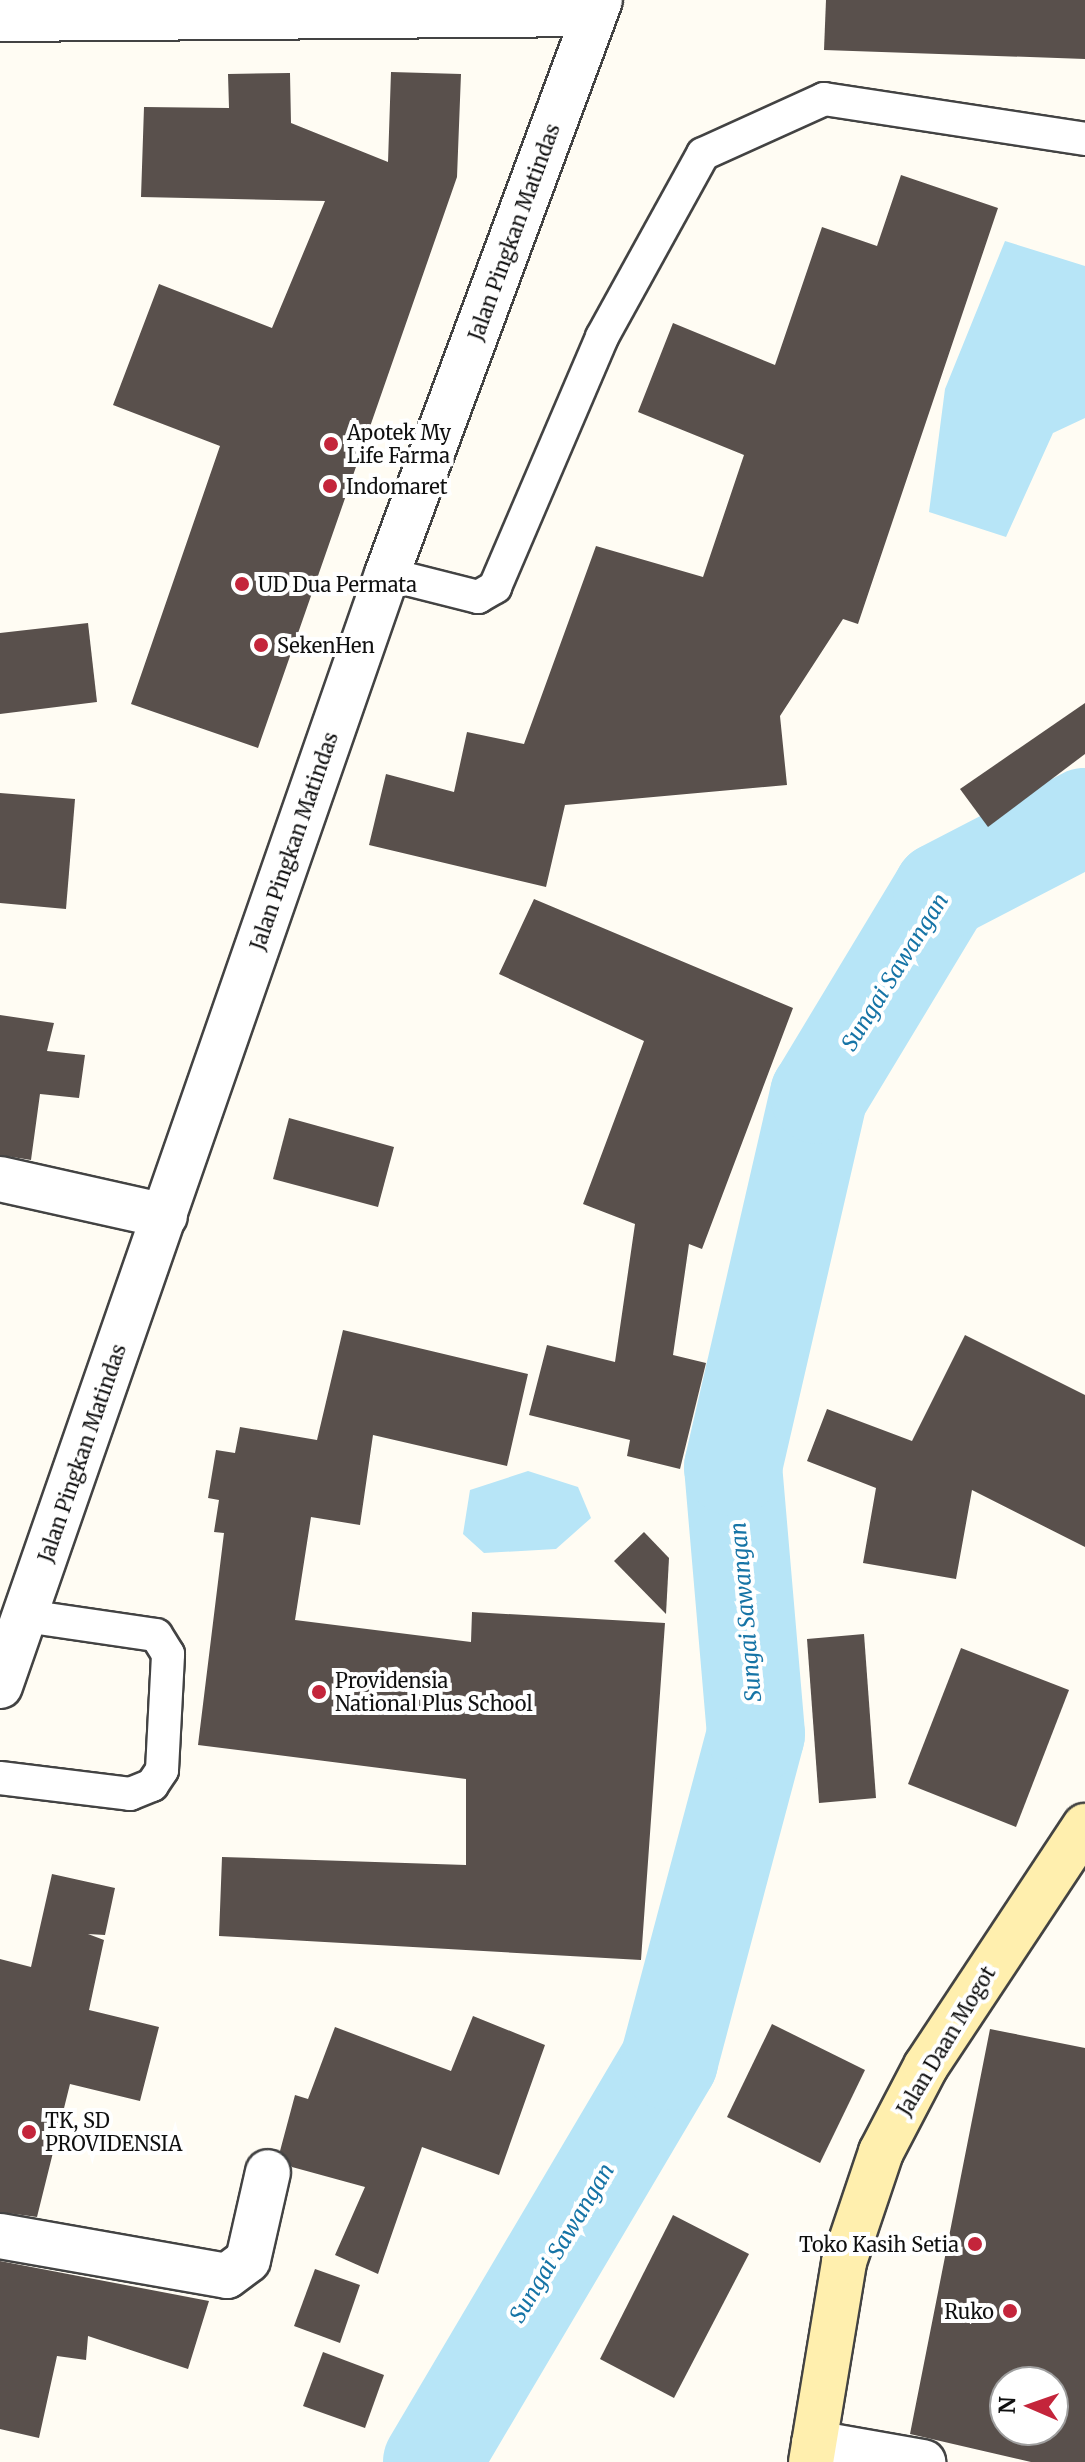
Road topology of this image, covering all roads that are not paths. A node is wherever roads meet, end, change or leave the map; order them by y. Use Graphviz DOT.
graph roads {
  1 [pos="597,7"];
  2 [pos="0,19"];
  3 [pos="1085,139"];
  4 [pos="387,574"];
  5 [pos="0,1179"];
  6 [pos="165,1216"];
  7 [pos="25,1616"];
  8 [pos="0,1686"];
  9 [pos="0,1778"];
  10 [pos="1085,1826"];
  11 [pos="268,2172"];
  12 [pos="0,2236"];
  13 [pos="812,2452"];
  14 [pos="923,2462"];
  1 -- 2 [label="street"];
  1 -- 4 [label="street, Jalan Pingkan Matindas"];
  3 -- 4 [label="lane"];
  4 -- 6 [label="street, Jalan Pingkan Matindas"];
  5 -- 6 [label="street"];
  6 -- 7 [label="street, Jalan Pingkan Matindas"];
  7 -- 8 [label="street, Jalan Pingkan Matindas"];
  7 -- 9 [label="lane"];
  10 -- 13 [label="main road, Jalan Daan Mogot"];
  11 -- 12 [label="street"];
  13 -- 14 [label="street"];
}
